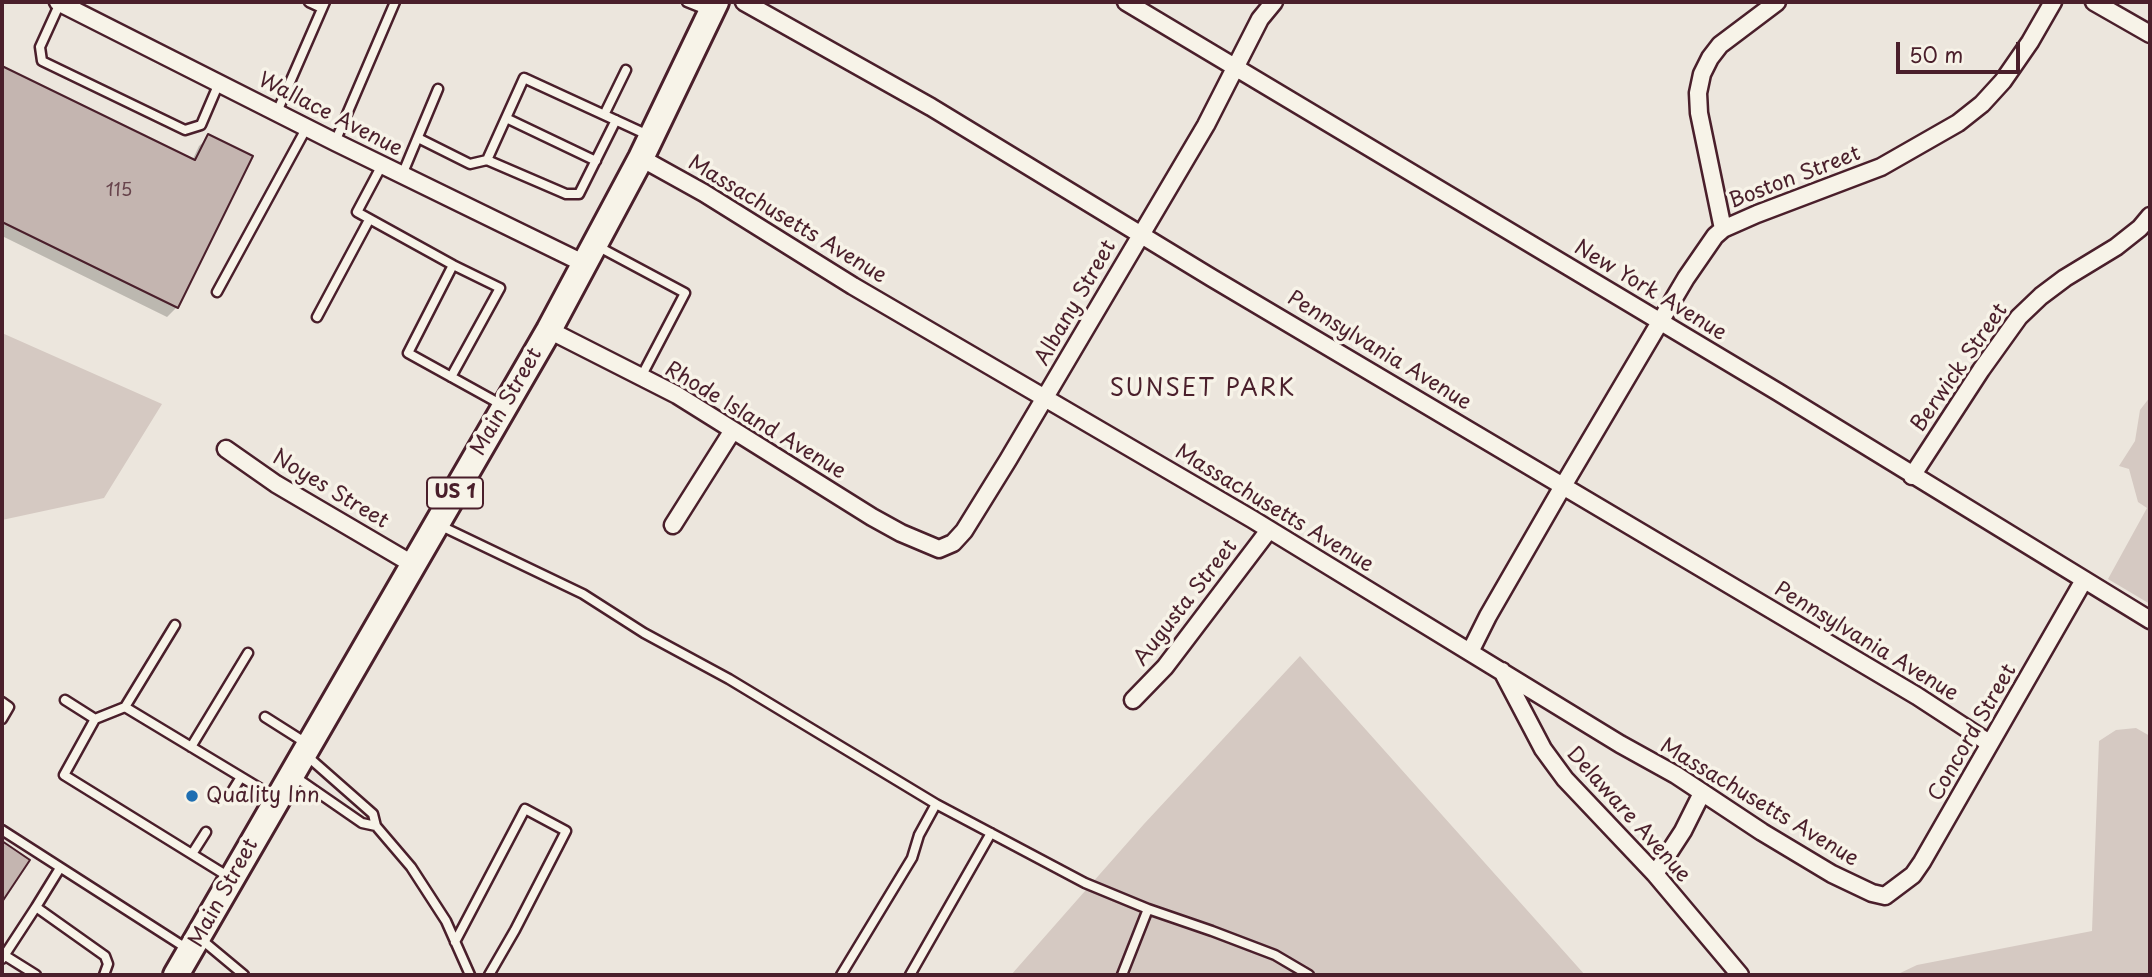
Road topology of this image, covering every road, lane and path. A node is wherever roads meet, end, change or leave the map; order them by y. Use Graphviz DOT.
graph roads {
  1 [pos="309,2"];
  2 [pos="395,2"];
  3 [pos="687,2"];
  4 [pos="744,2"];
  5 [pos="1126,2"];
  6 [pos="1274,2"];
  7 [pos="1777,2"];
  8 [pos="2053,2"];
  9 [pos="2094,2"];
  10 [pos="66,4"];
  11 [pos="323,5"];
  12 [pos="713,7"];
  13 [pos="2150,34"];
  14 [pos="1236,68"];
  15 [pos="626,70"];
  16 [pos="219,83"];
  17 [pos="438,89"];
  18 [pos="277,112"];
  19 [pos="604,115"];
  20 [pos="506,118"];
  21 [pos="616,120"];
  22 [pos="307,127"];
  23 [pos="418,138"];
  24 [pos="335,142"];
  25 [pos="645,147"];
  26 [pos="487,160"];
  27 [pos="596,161"];
  28 [pos="382,165"];
  29 [pos="402,175"];
  30 [pos="2150,216"];
  31 [pos="369,220"];
  32 [pos="1723,229"];
  33 [pos="1142,233"];
  34 [pos="590,254"];
  35 [pos="453,265"];
  36 [pos="217,292"];
  37 [pos="317,317"];
  38 [pos="1661,321"];
  39 [pos="549,330"];
  40 [pos="451,377"];
  41 [pos="641,377"];
  42 [pos="1045,398"];
  43 [pos="504,406"];
  44 [pos="733,430"];
  45 [pos="226,449"];
  46 [pos="1912,476"];
  47 [pos="1563,486"];
  48 [pos="437,525"];
  49 [pos="673,525"];
  50 [pos="1269,530"];
  51 [pos="939,549"];
  52 [pos="414,565"];
  53 [pos="2084,580"];
  54 [pos="2150,620"];
  55 [pos="175,625"];
  56 [pos="1470,652"];
  57 [pos="248,653"];
  58 [pos="1502,671"];
  59 [pos="65,700"];
  60 [pos="1133,700"];
  61 [pos="2,702"];
  62 [pos="125,707"];
  63 [pos="265,718"];
  64 [pos="2,719"];
  65 [pos="95,719"];
  66 [pos="1989,743"];
  67 [pos="191,747"];
  68 [pos="302,757"];
  69 [pos="241,777"];
  70 [pos="1702,793"];
  71 [pos="228,798"];
  72 [pos="277,799"];
  73 [pos="936,804"];
  74 [pos="376,826"];
  75 [pos="2,830"];
  76 [pos="206,832"];
  77 [pos="991,834"];
  78 [pos="192,854"];
  79 [pos="61,868"];
  80 [pos="1655,874"];
  81 [pos="232,879"];
  82 [pos="1885,896"];
  83 [pos="36,907"];
  84 [pos="1148,909"];
  85 [pos="455,942"];
  86 [pos="196,945"];
  87 [pos="3,957"];
  88 [pos="36,975"];
  89 [pos="104,975"];
  90 [pos="176,975"];
  91 [pos="244,975"];
  92 [pos="470,975"];
  93 [pos="489,975"];
  94 [pos="841,975"];
  95 [pos="909,975"];
  96 [pos="1122,975"];
  97 [pos="1309,975"];
  98 [pos="1740,975"];
  1 -- 11 [label="lane"];
  2 -- 24 [label="lane"];
  3 -- 12 [label="lane"];
  4 -- 33 [label="street, Pennsylvania Avenue"];
  5 -- 14 [label="street, New York Avenue"];
  6 -- 14 [label="street, Albany Street"];
  7 -- 32 [label="street"];
  8 -- 32 [label="street, Boston Street"];
  9 -- 13 [label="street"];
  10 -- 16 [label="street, Wallace Avenue"];
  10 -- 16 [label="lane"];
  11 -- 18 [label="lane"];
  12 -- 25 [label="main road, Main Street / US 1"];
  14 -- 33 [label="street, Albany Street"];
  14 -- 38 [label="street, New York Avenue"];
  15 -- 19 [label="lane"];
  16 -- 18 [label="street, Wallace Avenue"];
  17 -- 23 [label="lane"];
  18 -- 22 [label="street, Wallace Avenue"];
  19 -- 20 [label="lane"];
  19 -- 21 [label="lane"];
  20 -- 26 [label="lane"];
  20 -- 27 [label="lane"];
  21 -- 25 [label="lane"];
  21 -- 27 [label="lane"];
  22 -- 24 [label="street, Wallace Avenue"];
  22 -- 36 [label="lane"];
  23 -- 26 [label="lane"];
  23 -- 29 [label="lane"];
  24 -- 28 [label="street, Wallace Avenue"];
  25 -- 34 [label="main road, Main Street / US 1"];
  25 -- 42 [label="street, Massachusetts Avenue"];
  26 -- 27 [label="lane"];
  28 -- 29 [label="street, Wallace Avenue"];
  28 -- 31 [label="lane"];
  29 -- 34 [label="street, Wallace Avenue"];
  30 -- 46 [label="street, Berwick Street"];
  31 -- 35 [label="lane"];
  31 -- 37 [label="lane"];
  32 -- 38 [label="street, Boston Street"];
  33 -- 42 [label="street, Albany Street"];
  33 -- 47 [label="street, Pennsylvania Avenue"];
  34 -- 39 [label="main road, Main Street / US 1"];
  34 -- 41 [label="lane"];
  35 -- 40 [label="lane"];
  35 -- 40 [label="lane"];
  38 -- 46 [label="street, New York Avenue"];
  38 -- 47 [label="street, Boston Street"];
  39 -- 41 [label="street, Rhode Island Avenue"];
  39 -- 43 [label="main road, Main Street / US 1"];
  40 -- 43 [label="lane"];
  41 -- 44 [label="street, Rhode Island Avenue"];
  42 -- 50 [label="street, Massachusetts Avenue"];
  42 -- 51 [label="street, Albany Street"];
  43 -- 48 [label="main road, Main Street / US 1"];
  44 -- 49 [label="street"];
  44 -- 51 [label="street, Rhode Island Avenue"];
  45 -- 52 [label="street, Noyes Street"];
  46 -- 53 [label="street, New York Avenue"];
  47 -- 56 [label="street, Boston Street"];
  47 -- 66 [label="street, Pennsylvania Avenue"];
  48 -- 52 [label="main road, Main Street / US 1"];
  48 -- 73 [label="lane"];
  50 -- 56 [label="street, Massachusetts Avenue"];
  50 -- 60 [label="street, Augusta Street"];
  52 -- 68 [label="main road, Main Street / US 1"];
  53 -- 54 [label="street, New York Avenue"];
  53 -- 66 [label="street, Concord Street"];
  55 -- 62 [label="lane"];
  56 -- 58 [label="street, Massachusetts Avenue"];
  57 -- 67 [label="lane"];
  58 -- 70 [label="street, Massachusetts Avenue"];
  58 -- 80 [label="street, Delaware Avenue"];
  59 -- 65 [label="lane"];
  61 -- 64 [label="lane"];
  62 -- 65 [label="lane"];
  62 -- 67 [label="lane"];
  63 -- 68 [label="lane"];
  65 -- 78 [label="lane"];
  66 -- 82 [label="street, Concord Street"];
  67 -- 69 [label="lane"];
  68 -- 72 [label="main road, Main Street / US 1"];
  68 -- 74 [label="lane"];
  68 -- 74 [label="lane"];
  69 -- 71 [label="lane"];
  69 -- 72 [label="lane"];
  70 -- 80 [label="street"];
  70 -- 82 [label="street, Massachusetts Avenue"];
  72 -- 81 [label="main road, Main Street / US 1"];
  73 -- 77 [label="lane"];
  73 -- 94 [label="lane"];
  74 -- 85 [label="lane"];
  75 -- 79 [label="lane"];
  76 -- 78 [label="lane"];
  77 -- 84 [label="lane"];
  77 -- 95 [label="lane"];
  78 -- 81 [label="lane"];
  79 -- 83 [label="lane"];
  79 -- 86 [label="lane"];
  80 -- 98 [label="street, Delaware Avenue"];
  81 -- 86 [label="main road, Main Street / US 1"];
  83 -- 87 [label="lane"];
  83 -- 89 [label="lane"];
  84 -- 96 [label="lane"];
  84 -- 97 [label="lane"];
  85 -- 92 [label="lane"];
  85 -- 93 [label="lane"];
  86 -- 90 [label="main road, Main Street / US 1"];
  86 -- 91 [label="lane"];
  87 -- 88 [label="lane"];
}
